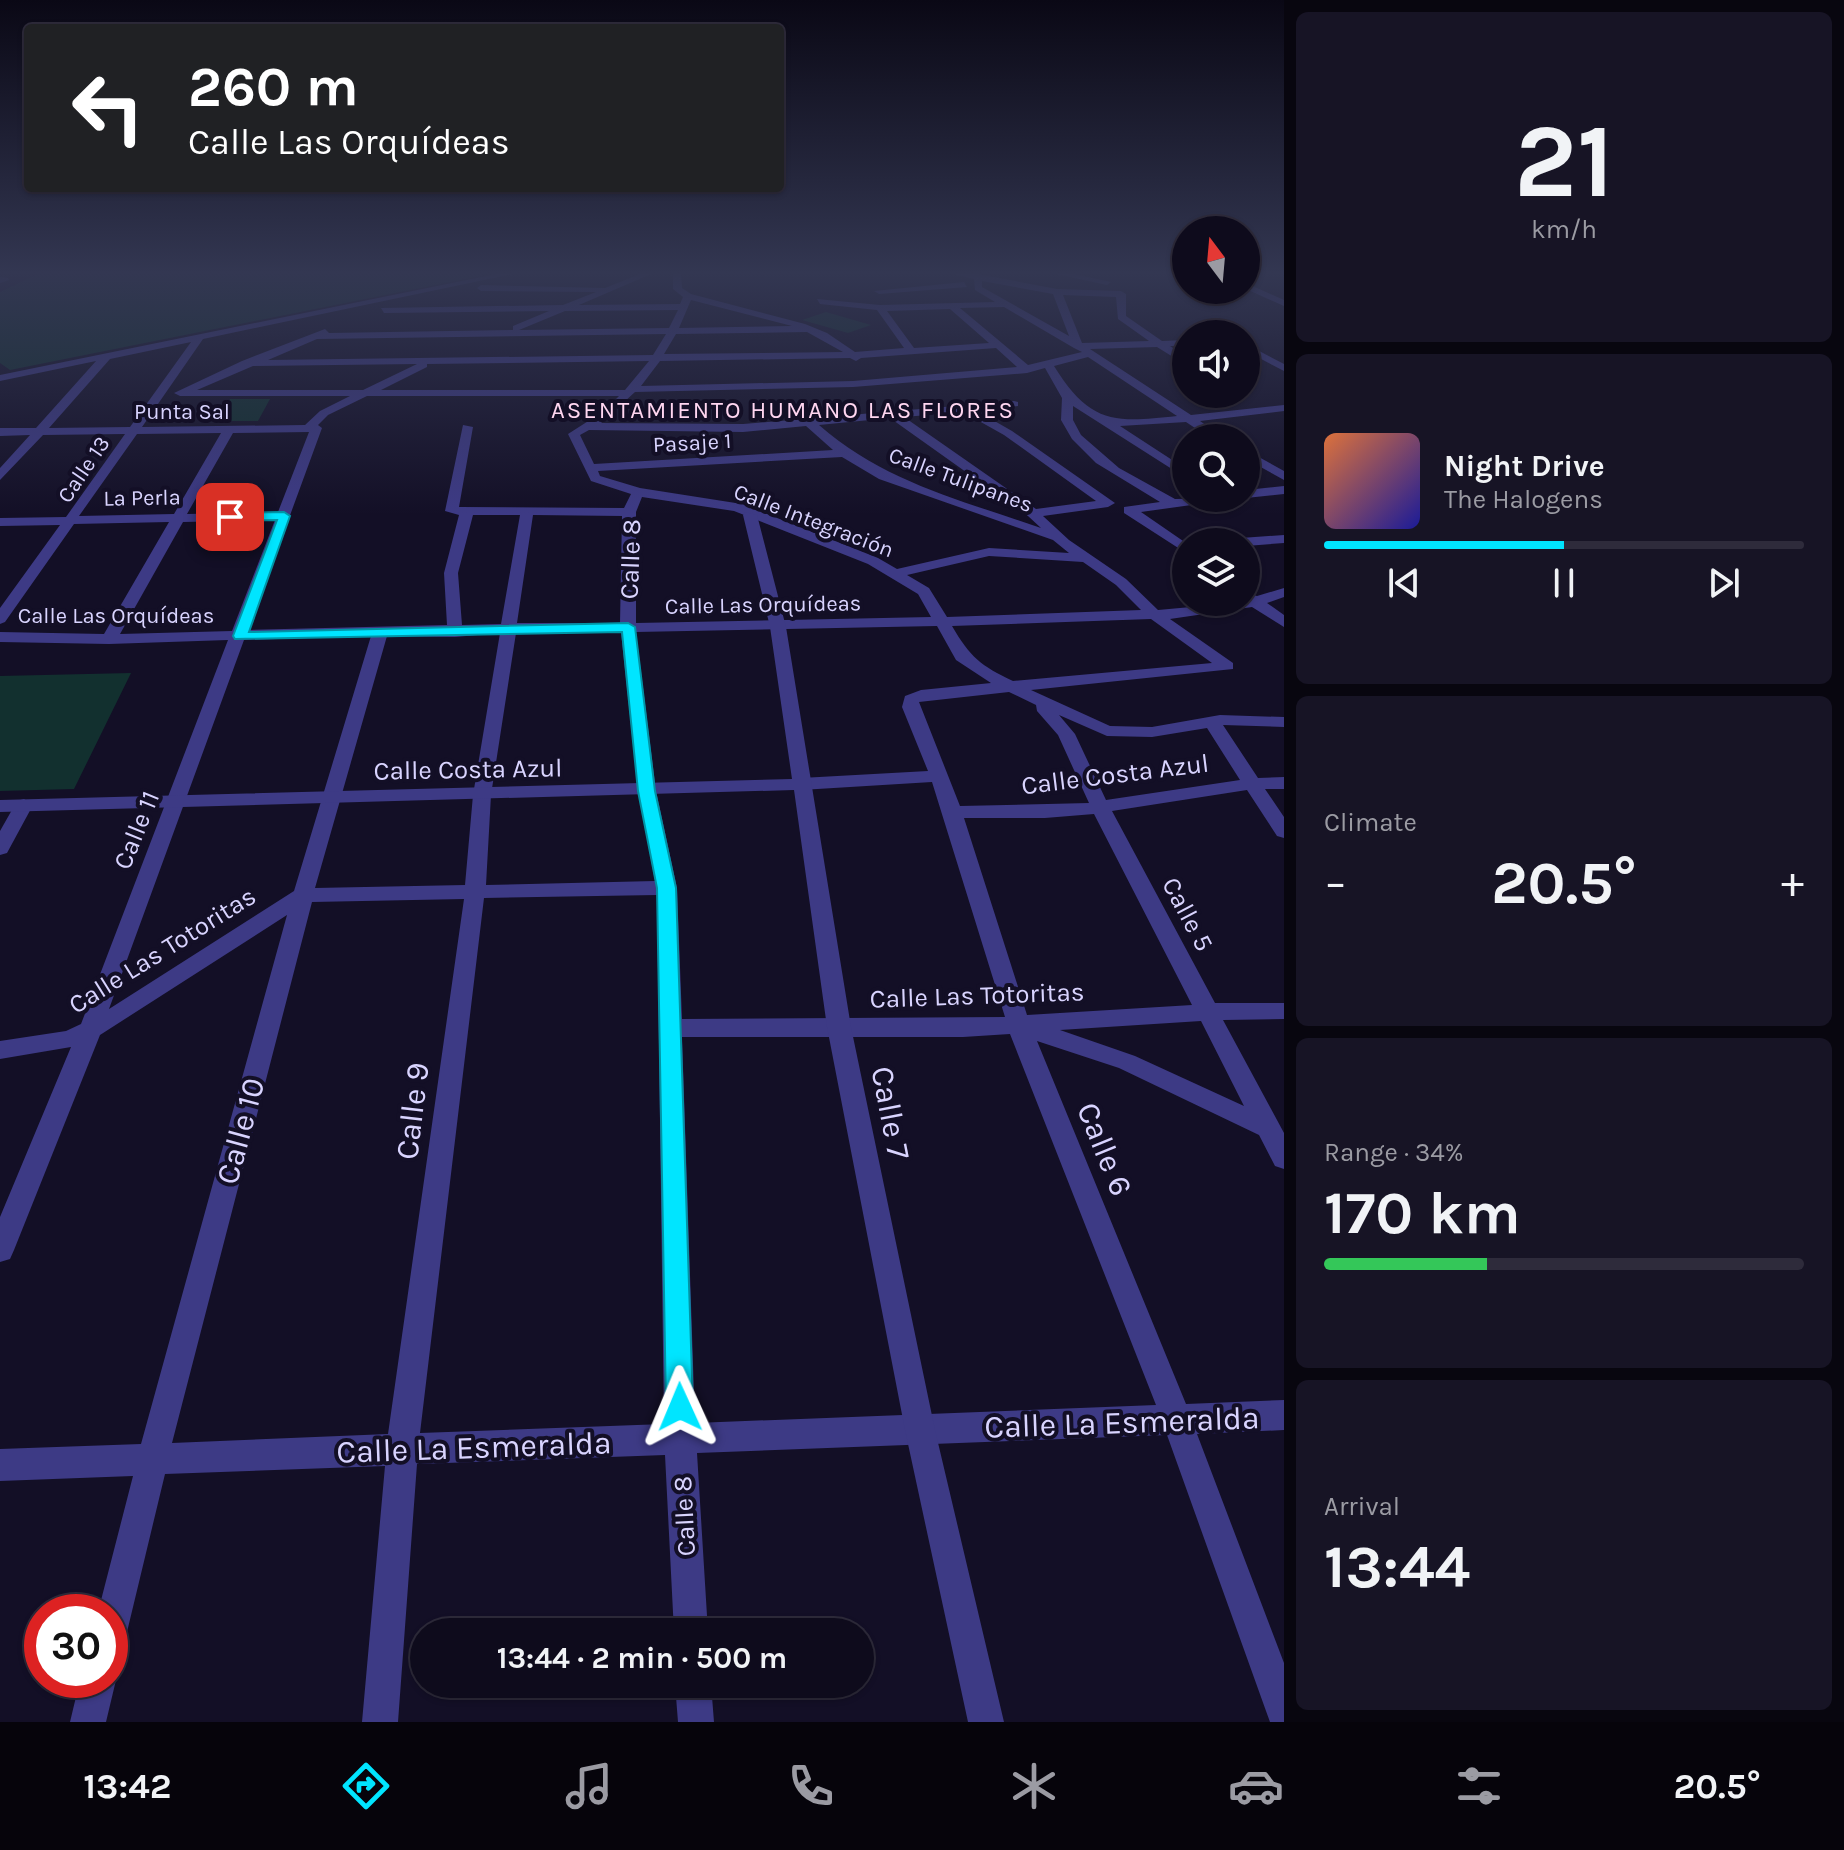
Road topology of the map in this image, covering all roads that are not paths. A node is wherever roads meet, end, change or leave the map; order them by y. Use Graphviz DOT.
graph roads {
  1 [pos="121,354"];
  2 [pos="188,354"];
  3 [pos="268,354"];
  4 [pos="449,354"];
  5 [pos="657,354"];
  6 [pos="850,354"];
  7 [pos="902,354"];
  8 [pos="1009,354"];
  9 [pos="1085,354"];
  10 [pos="1091,354"];
  11 [pos="1260,355"];
  12 [pos="106,357"];
  13 [pos="655,357"];
  14 [pos="432,361"];
  15 [pos="246,363"];
  16 [pos="1049,367"];
  17 [pos="1284,368"];
  18 [pos="862,369"];
  19 [pos="1027,370"];
  20 [pos="1,379"];
  21 [pos="367,391"];
  22 [pos="628,391"];
  23 [pos="180,393"];
  24 [pos="1068,398"];
  25 [pos="843,400"];
  26 [pos="1014,404"];
  27 [pos="830,407"];
  28 [pos="962,407"];
  29 [pos="1260,407"];
  30 [pos="1284,408"];
  31 [pos="149,409"];
  32 [pos="1264,410"];
  33 [pos="890,413"];
  34 [pos="1184,418"];
  35 [pos="1284,420"];
  36 [pos="809,422"];
  37 [pos="1104,422"];
  38 [pos="789,424"];
  39 [pos="1194,424"];
  40 [pos="584,426"];
  41 [pos="467,427"];
  42 [pos="312,428"];
  43 [pos="39,431"];
  44 [pos="133,431"];
  45 [pos="228,431"];
  46 [pos="0,432"];
  47 [pos="844,453"];
  48 [pos="1260,462"];
  49 [pos="1172,465"];
  50 [pos="589,468"];
  51 [pos="0,476"];
  52 [pos="1284,476"];
  53 [pos="1284,490"];
  54 [pos="1260,493"];
  55 [pos="634,502"];
  56 [pos="1172,503"];
  57 [pos="1172,504"];
  58 [pos="460,511"];
  59 [pos="527,511"];
  60 [pos="1033,513"];
  61 [pos="750,515"];
  62 [pos="284,516"];
  63 [pos="176,518"];
  64 [pos="72,521"];
  65 [pos="0,522"];
  66 [pos="1172,538"];
  67 [pos="1284,539"];
  68 [pos="1260,540"];
  69 [pos="1265,540"];
  70 [pos="1064,543"];
  71 [pos="1284,557"];
  72 [pos="1084,558"];
  73 [pos="897,573"];
  74 [pos="1284,592"];
  75 [pos="1260,596"];
  76 [pos="1260,605"];
  77 [pos="1152,613"];
  78 [pos="1172,614"];
  79 [pos="0,619"];
  80 [pos="942,622"];
  81 [pos="1284,622"];
  82 [pos="628,627"];
  83 [pos="778,627"];
  84 [pos="510,628"];
  85 [pos="455,632"];
  86 [pos="380,633"];
  87 [pos="240,636"];
  88 [pos="0,637"];
  89 [pos="109,639"];
  90 [pos="1006,685"];
  91 [pos="1037,701"];
  92 [pos="1211,721"];
  93 [pos="1284,722"];
  94 [pos="938,776"];
  95 [pos="1250,783"];
  96 [pos="1284,783"];
  97 [pos="801,784"];
  98 [pos="647,791"];
  99 [pos="482,795"];
  100 [pos="330,798"];
  101 [pos="176,802"];
  102 [pos="24,805"];
  103 [pos="0,806"];
  104 [pos="1100,807"];
  105 [pos="953,812"];
  106 [pos="1284,832"];
  107 [pos="0,849"];
  108 [pos="667,888"];
  109 [pos="475,891"];
  110 [pos="303,895"];
  111 [pos="1284,1011"];
  112 [pos="1209,1012"];
  113 [pos="1019,1026"];
  114 [pos="839,1027"];
  115 [pos="670,1028"];
  116 [pos="90,1030"];
  117 [pos="0,1050"];
  118 [pos="1266,1127"];
  119 [pos="1284,1158"];
  120 [pos="0,1250"];
  121 [pos="1284,1415"];
  122 [pos="1177,1420"];
  123 [pos="920,1430"];
  124 [pos="680,1439"];
  125 [pos="402,1449"];
  126 [pos="152,1459"];
  127 [pos="0,1465"];
  128 [pos="119,1594"];
  129 [pos="690,1618"];
  130 [pos="94,1698"];
  131 [pos="694,1698"];
  132 [pos="1284,1711"];
  133 [pos="88,1722"];
  134 [pos="380,1722"];
  135 [pos="696,1722"];
  136 [pos="986,1722"];
  1 -- 12 [label="street"];
  2 -- 31 [label="street, Calle 13"];
  3 -- 15 [label="street"];
  4 -- 14 [label="street"];
  5 -- 13 [label="street"];
  6 -- 18 [label="street"];
  7 -- 18 [label="street"];
  8 -- 19 [label="street"];
  9 -- 16 [label="street"];
  10 -- 34 [label="street"];
  11 -- 17 [label="street"];
  12 -- 20 [label="street"];
  12 -- 43 [label="street"];
  13 -- 14 [label="street"];
  13 -- 18 [label="street"];
  13 -- 22 [label="street"];
  14 -- 15 [label="street"];
  14 -- 21 [label="street"];
  15 -- 23 [label="street"];
  16 -- 19 [label="street"];
  16 -- 24 [label="street"];
  18 -- 19 [label="street"];
  18 -- 22 [label="street"];
  18 -- 25 [label="street"];
  21 -- 22 [label="street"];
  21 -- 23 [label="street"];
  21 -- 42 [label="street"];
  22 -- 40 [label="street"];
  23 -- 31 [label="street"];
  24 -- 37 [label="street"];
  24 -- 56 [label="street"];
  26 -- 28 [label="street"];
  27 -- 38 [label="street"];
  28 -- 33 [label="street"];
  28 -- 60 [label="street"];
  29 -- 32 [label="street"];
  30 -- 32 [label="street"];
  31 -- 44 [label="street, Calle 13"];
  32 -- 34 [label="street"];
  32 -- 35 [label="street"];
  33 -- 36 [label="street"];
  33 -- 60 [label="street, Calle Tulipanes"];
  34 -- 37 [label="street"];
  34 -- 39 [label="street"];
  36 -- 38 [label="street"];
  36 -- 47 [label="street, Calle Tulipanes"];
  37 -- 49 [label="street"];
  38 -- 40 [label="street"];
  40 -- 50 [label="street"];
  41 -- 58 [label="street"];
  42 -- 45 [label="street, Punta Sal"];
  42 -- 62 [label="street, Calle 11"];
  43 -- 44 [label="street, Punta Sal"];
  43 -- 46 [label="street, Punta Sal"];
  43 -- 51 [label="street"];
  44 -- 45 [label="street, Punta Sal"];
  44 -- 64 [label="street, Calle 13"];
  45 -- 63 [label="street"];
  47 -- 50 [label="street, Pasaje 1"];
  47 -- 70 [label="street, Calle Tulipanes"];
  48 -- 52 [label="street"];
  50 -- 55 [label="street, Calle Integración"];
  53 -- 54 [label="street"];
  55 -- 59 [label="street"];
  55 -- 61 [label="street, Calle Integración"];
  55 -- 82 [label="street, Calle 8"];
  57 -- 66 [label="street"];
  58 -- 59 [label="street"];
  58 -- 85 [label="street"];
  59 -- 84 [label="street, Calle 9"];
  60 -- 70 [label="street, Calle Tulipanes"];
  61 -- 73 [label="street, Calle Integración"];
  61 -- 83 [label="street, Calle 7"];
  62 -- 63 [label="street, La Perla"];
  62 -- 87 [label="street, Calle 11"];
  63 -- 64 [label="street, La Perla"];
  63 -- 89 [label="street"];
  64 -- 65 [label="street, La Perla"];
  64 -- 79 [label="street, Calle 13"];
  67 -- 69 [label="street"];
  68 -- 69 [label="street"];
  69 -- 71 [label="street"];
  70 -- 72 [label="street, Calle Tulipanes"];
  72 -- 73 [label="street"];
  72 -- 77 [label="street, Calle Tulipanes"];
  73 -- 80 [label="street, Calle Integración"];
  74 -- 75 [label="street, Calle Las Orquídeas"];
  76 -- 81 [label="street"];
  77 -- 78 [label="street, Calle Las Orquídeas"];
  77 -- 80 [label="street, Calle Las Orquídeas"];
  77 -- 90 [label="street, Calle Tulipanes"];
  80 -- 83 [label="street, Calle Las Orquídeas"];
  80 -- 90 [label="street, Calle Integración"];
  82 -- 83 [label="street, Calle Las Orquídeas"];
  82 -- 84 [label="street, Calle Las Orquídeas"];
  82 -- 98 [label="street, Calle 8"];
  83 -- 97 [label="street, Calle 7"];
  84 -- 85 [label="street, Calle Las Orquídeas"];
  84 -- 99 [label="street, Calle 9"];
  85 -- 86 [label="street, Calle Las Orquídeas"];
  86 -- 87 [label="street, Calle Las Orquídeas"];
  86 -- 100 [label="street, Calle 10"];
  87 -- 89 [label="street, Calle Las Orquídeas"];
  87 -- 101 [label="street, Calle 11"];
  88 -- 89 [label="street, Calle Las Orquídeas"];
  90 -- 91 [label="street, Calle Integración"];
  90 -- 94 [label="street, Calle 6"];
  91 -- 92 [label="street, Calle Integración"];
  91 -- 104 [label="street, Calle 5"];
  92 -- 93 [label="street, Calle Integración"];
  92 -- 95 [label="street"];
  94 -- 97 [label="street, Calle Costa Azul"];
  94 -- 105 [label="street, Calle 6"];
  95 -- 96 [label="street, Calle Costa Azul"];
  95 -- 104 [label="street, Calle Costa Azul"];
  95 -- 106 [label="street"];
  97 -- 98 [label="street, Calle Costa Azul"];
  97 -- 114 [label="street, Calle 7"];
  98 -- 99 [label="street, Calle Costa Azul"];
  98 -- 108 [label="street, Calle 8"];
  99 -- 100 [label="street, Calle Costa Azul"];
  99 -- 109 [label="street, Calle 9"];
  100 -- 101 [label="street, Calle Costa Azul"];
  100 -- 110 [label="street, Calle 10"];
  101 -- 102 [label="street, Calle Costa Azul"];
  101 -- 116 [label="street, Calle 11"];
  102 -- 103 [label="street, Calle Costa Azul"];
  102 -- 107 [label="street"];
  104 -- 105 [label="street, Calle Costa Azul"];
  104 -- 112 [label="street, Calle 5"];
  105 -- 113 [label="street, Calle 6"];
  108 -- 109 [label="street"];
  108 -- 115 [label="street, Calle 8"];
  109 -- 110 [label="street"];
  109 -- 125 [label="street, Calle 9"];
  110 -- 116 [label="street, Calle Las Totoritas"];
  110 -- 126 [label="street, Calle 10"];
  111 -- 112 [label="street, Calle Las Totoritas"];
  112 -- 113 [label="street, Calle Las Totoritas"];
  112 -- 118 [label="street, Calle 5"];
  113 -- 114 [label="street, Calle Las Totoritas"];
  113 -- 118 [label="street"];
  113 -- 122 [label="street, Calle 6"];
  114 -- 115 [label="street, Calle Las Totoritas"];
  114 -- 123 [label="street, Calle 7"];
  115 -- 124 [label="street, Calle 8"];
  116 -- 117 [label="street, Calle Las Totoritas"];
  116 -- 120 [label="street, Calle 11"];
  118 -- 119 [label="street, Calle 5"];
  121 -- 122 [label="street, Calle La Esmeralda"];
  122 -- 123 [label="street, Calle La Esmeralda"];
  122 -- 132 [label="street, Calle 6"];
  123 -- 124 [label="street, Calle La Esmeralda"];
  123 -- 136 [label="street, Calle 7"];
  124 -- 125 [label="street, Calle La Esmeralda"];
  124 -- 129 [label="street, Calle 8"];
  125 -- 126 [label="street, Calle La Esmeralda"];
  125 -- 134 [label="street, Calle 9"];
  126 -- 127 [label="street, Calle La Esmeralda"];
  126 -- 128 [label="street, Calle 10"];
  130 -- 133 [label="street"];
  131 -- 135 [label="street"];
}
